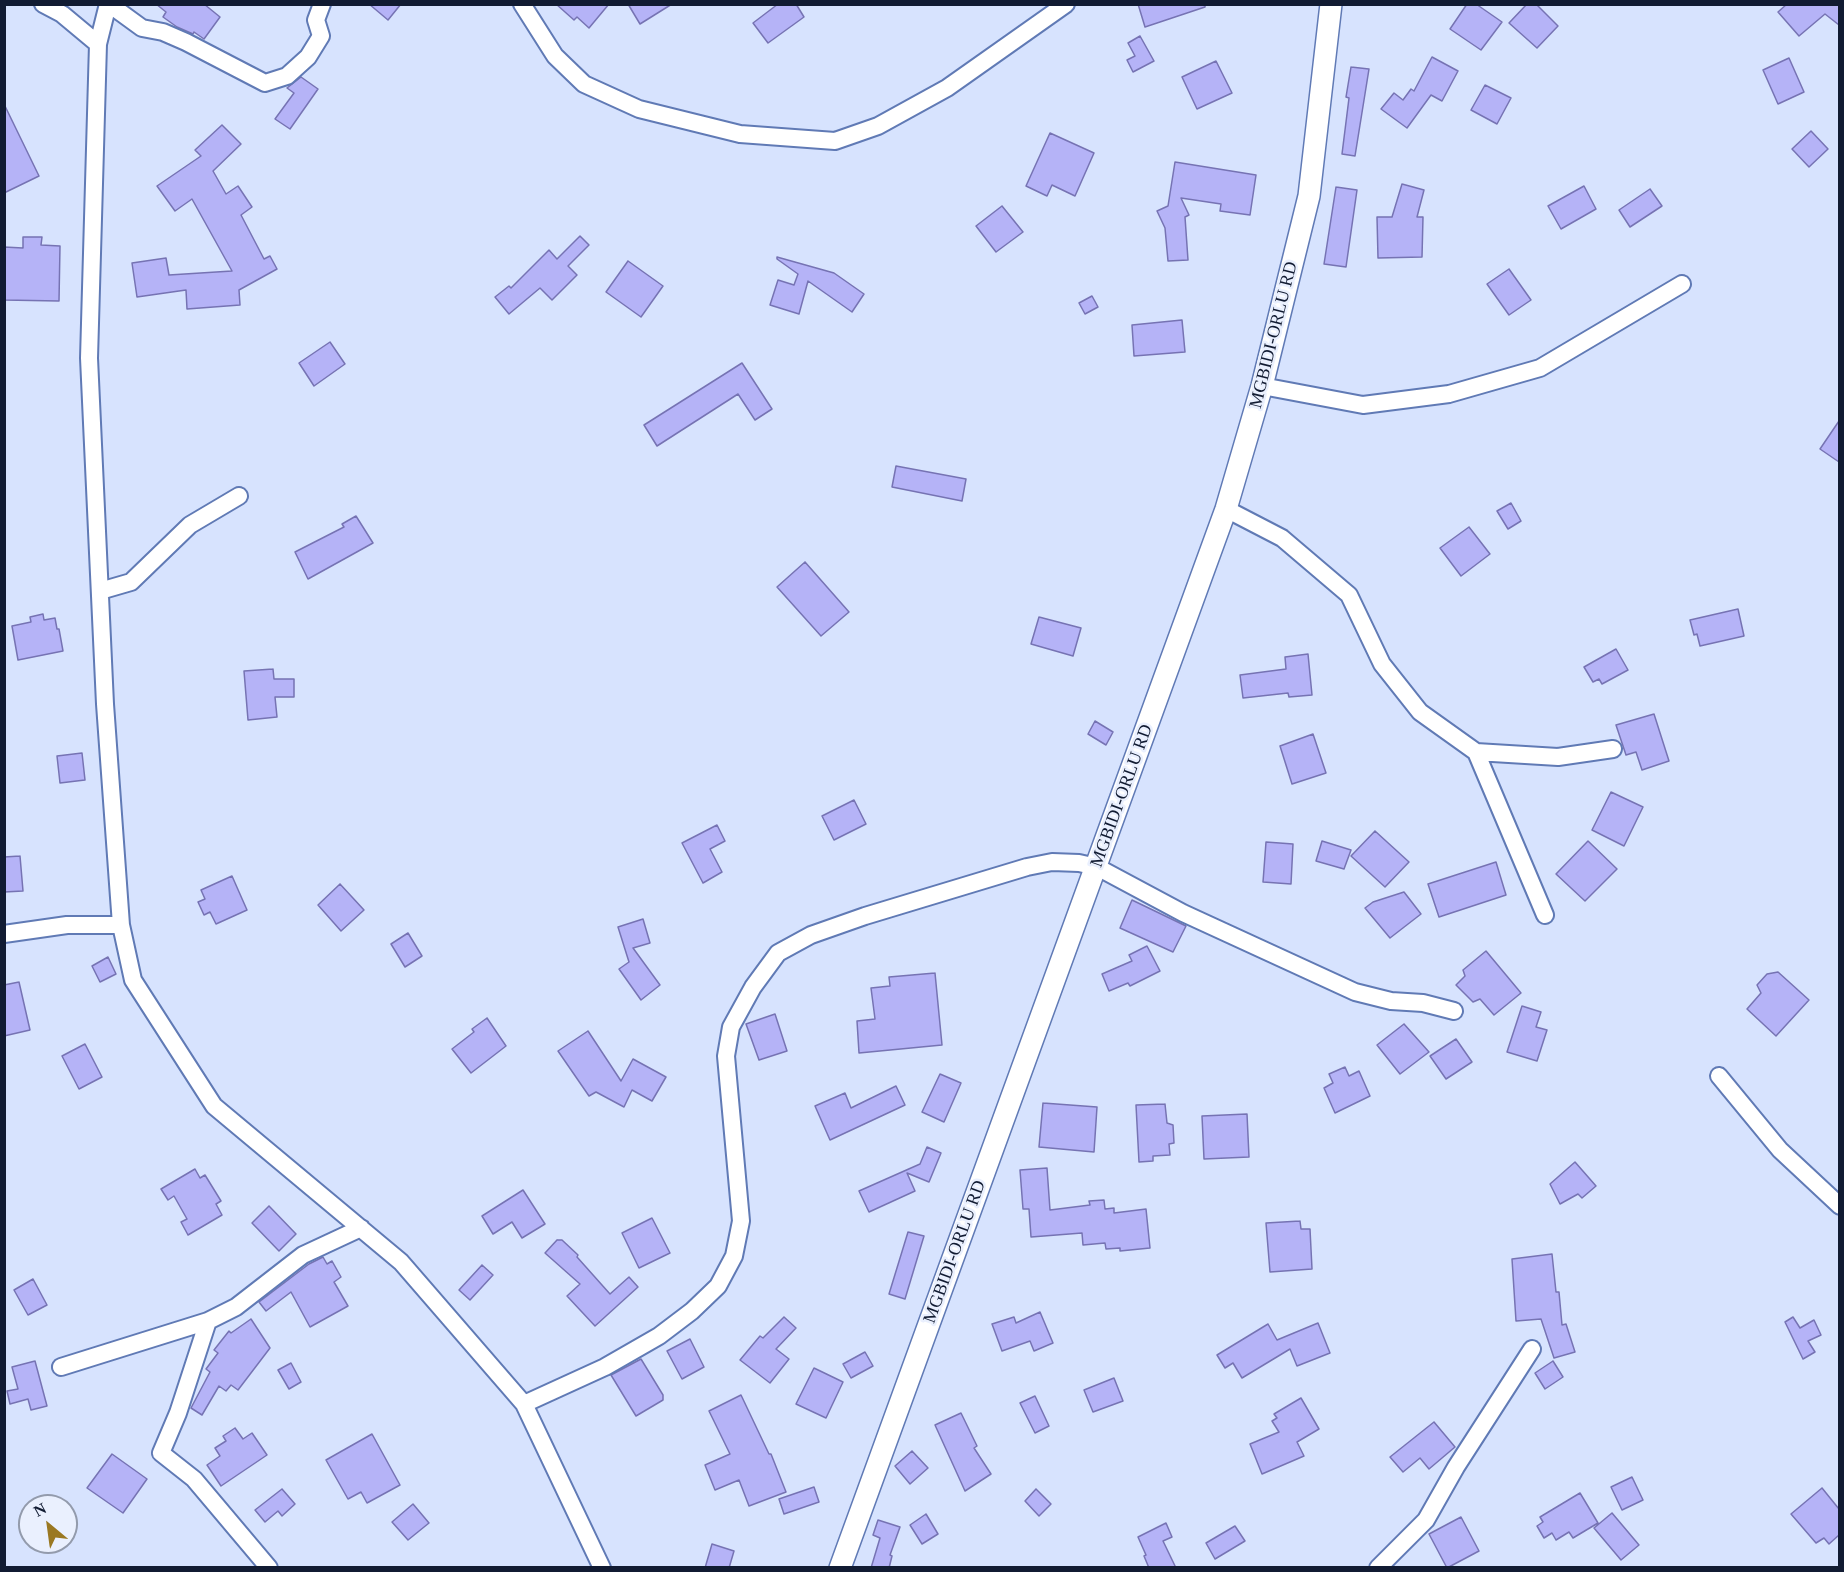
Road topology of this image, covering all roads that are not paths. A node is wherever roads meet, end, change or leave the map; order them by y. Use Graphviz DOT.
graph roads {
  1 [pos="43,4"];
  2 [pos="109,4"];
  3 [pos="322,4"];
  4 [pos="522,4"];
  5 [pos="1066,4"];
  6 [pos="1331,4"];
  7 [pos="98,44"];
  8 [pos="1682,284"];
  9 [pos="1262,386"];
  10 [pos="239,496"];
  11 [pos="1226,509"];
  12 [pos="100,591"];
  13 [pos="1613,749"];
  14 [pos="1476,752"];
  15 [pos="1097,867"];
  16 [pos="1545,915"];
  17 [pos="121,925"];
  18 [pos="4,934"];
  19 [pos="1454,1011"];
  20 [pos="1719,1076"];
  21 [pos="1839,1206"];
  22 [pos="361,1228"];
  23 [pos="208,1321"];
  24 [pos="1533,1349"];
  25 [pos="61,1367"];
  26 [pos="524,1404"];
  27 [pos="269,1568"];
  28 [pos="602,1568"];
  29 [pos="840,1568"];
  30 [pos="1378,1568"];
  1 -- 7 [label="street"];
  2 -- 3 [label="street"];
  2 -- 7 [label="street"];
  4 -- 5 [label="street"];
  6 -- 9 [label="main road, MGBIDI-ORLU RD"];
  7 -- 12 [label="street"];
  8 -- 9 [label="street"];
  9 -- 11 [label="main road, MGBIDI-ORLU RD"];
  10 -- 12 [label="street"];
  11 -- 14 [label="street"];
  11 -- 15 [label="main road, MGBIDI-ORLU RD"];
  12 -- 17 [label="street"];
  13 -- 14 [label="street"];
  14 -- 16 [label="street"];
  15 -- 19 [label="street"];
  15 -- 26 [label="street"];
  15 -- 29 [label="main road, MGBIDI-ORLU RD"];
  17 -- 18 [label="street"];
  17 -- 22 [label="street"];
  20 -- 21 [label="street"];
  22 -- 23 [label="street"];
  22 -- 26 [label="street"];
  23 -- 25 [label="street"];
  23 -- 27 [label="street"];
  24 -- 30 [label="street"];
  26 -- 28 [label="street"];
}
